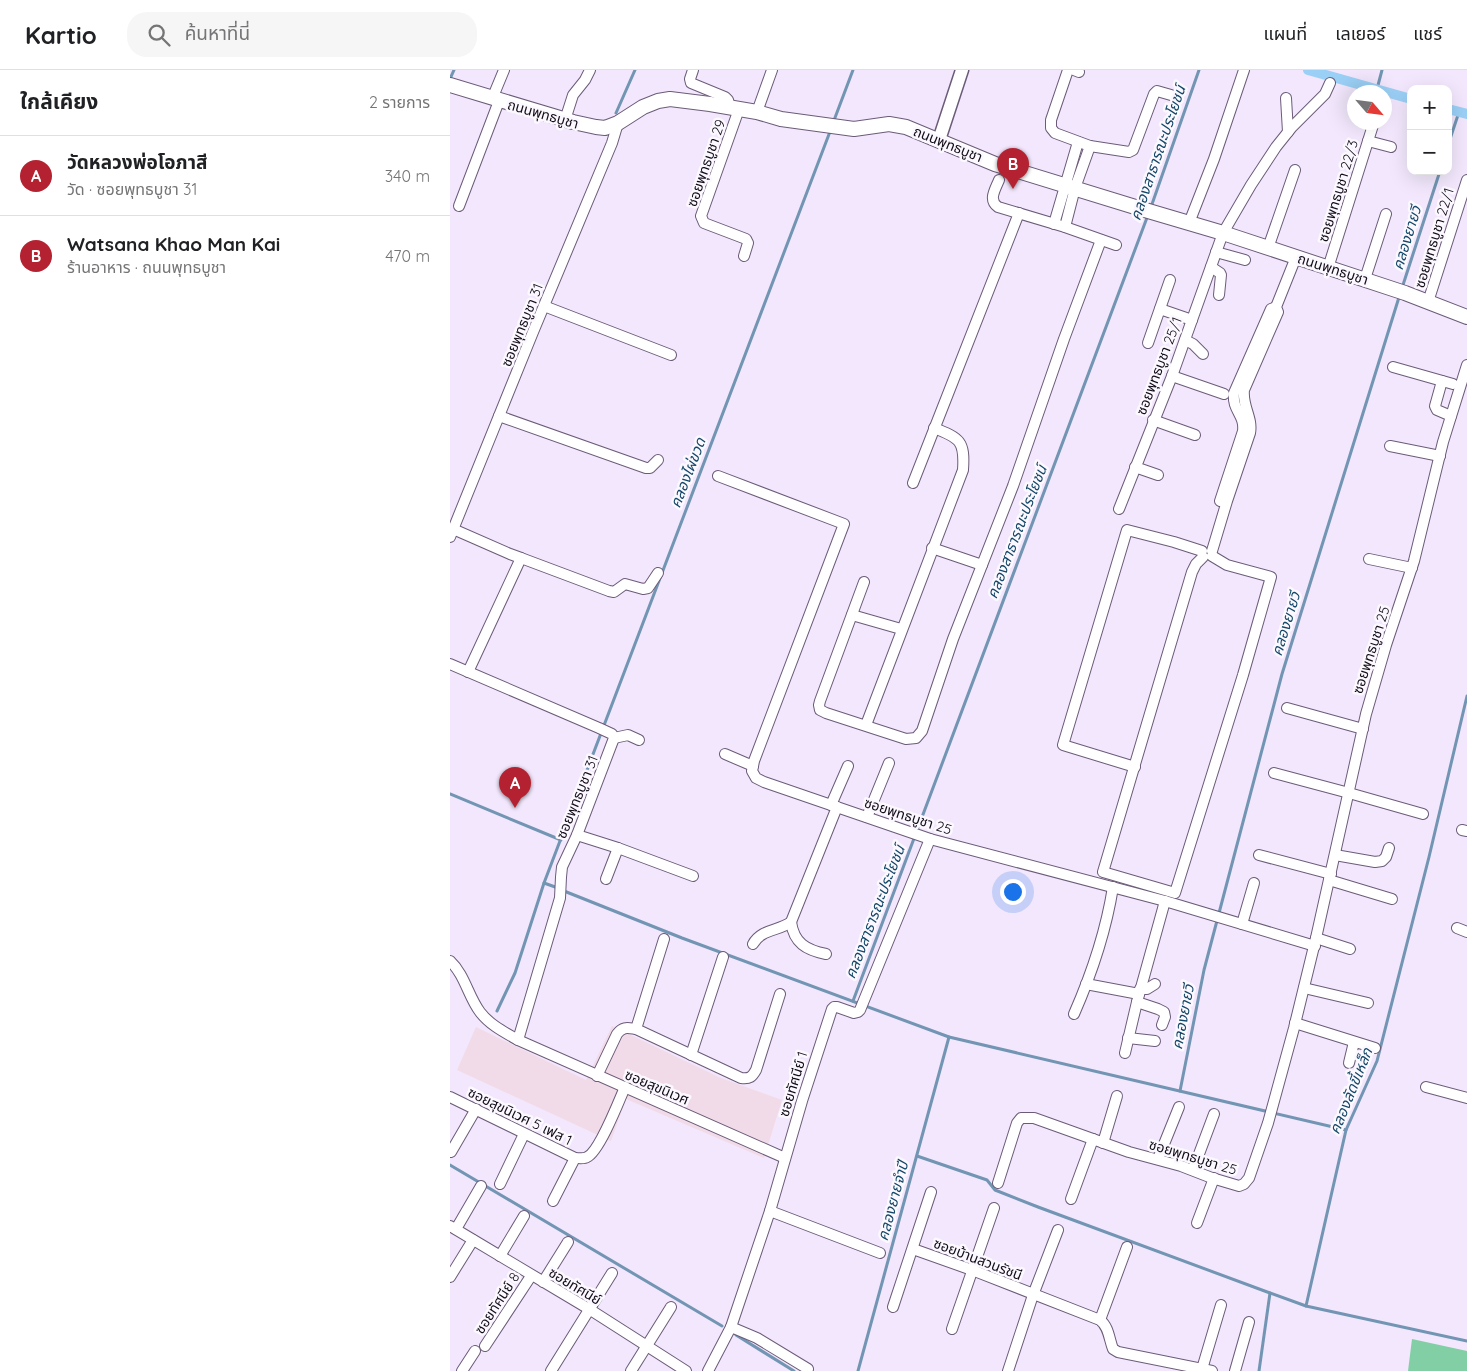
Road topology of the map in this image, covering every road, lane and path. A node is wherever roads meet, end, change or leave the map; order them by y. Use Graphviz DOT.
graph roads {
  1 [pos="504,70"];
  2 [pos="590,70"];
  3 [pos="693,70"];
  4 [pos="772,70"];
  5 [pos="962,70"];
  6 [pos="1068,70"];
  7 [pos="1244,70"];
  8 [pos="1330,83"];
  9 [pos="452,86"];
  10 [pos="1171,95"];
  11 [pos="1286,98"];
  12 [pos="496,100"];
  13 [pos="734,108"];
  14 [pos="758,112"];
  15 [pos="565,120"];
  16 [pos="618,123"];
  17 [pos="1371,130"];
  18 [pos="1288,132"];
  19 [pos="939,140"];
  20 [pos="1368,141"];
  21 [pos="1078,142"];
  22 [pos="1090,146"];
  23 [pos="1391,147"];
  24 [pos="1295,170"];
  25 [pos="999,180"];
  26 [pos="1466,181"];
  27 [pos="1071,186"];
  28 [pos="459,206"];
  29 [pos="1018,213"];
  30 [pos="1386,214"];
  31 [pos="1189,223"];
  32 [pos="1059,226"];
  33 [pos="1223,233"];
  34 [pos="1101,240"];
  35 [pos="1116,245"];
  36 [pos="1268,248"];
  37 [pos="1216,252"];
  38 [pos="744,256"];
  39 [pos="1296,257"];
  40 [pos="1245,260"];
  41 [pos="1211,267"];
  42 [pos="1328,268"];
  43 [pos="1365,279"];
  44 [pos="1170,280"];
  45 [pos="1219,295"];
  46 [pos="1428,302"];
  47 [pos="544,306"];
  48 [pos="1160,309"];
  49 [pos="1467,317"];
  50 [pos="1192,320"];
  51 [pos="1185,340"];
  52 [pos="1148,343"];
  53 [pos="1203,354"];
  54 [pos="671,355"];
  55 [pos="1467,364"];
  56 [pos="1393,367"];
  57 [pos="1172,376"];
  58 [pos="1442,381"];
  59 [pos="1461,382"];
  60 [pos="1224,394"];
  61 [pos="499,416"];
  62 [pos="1451,416"];
  63 [pos="1153,420"];
  64 [pos="934,428"];
  65 [pos="1195,435"];
  66 [pos="1390,446"];
  67 [pos="1440,456"];
  68 [pos="658,460"];
  69 [pos="1135,467"];
  70 [pos="1158,475"];
  71 [pos="718,476"];
  72 [pos="913,483"];
  73 [pos="1118,509"];
  74 [pos="452,533"];
  75 [pos="932,548"];
  76 [pos="1207,553"];
  77 [pos="520,558"];
  78 [pos="1369,559"];
  79 [pos="982,565"];
  80 [pos="1412,568"];
  81 [pos="658,573"];
  82 [pos="864,582"];
  83 [pos="852,615"];
  84 [pos="901,629"];
  85 [pos="450,664"];
  86 [pos="468,672"];
  87 [pos="1287,708"];
  88 [pos="866,725"];
  89 [pos="1362,729"];
  90 [pos="607,732"];
  91 [pos="640,740"];
  92 [pos="726,754"];
  93 [pos="889,763"];
  94 [pos="753,766"];
  95 [pos="848,766"];
  96 [pos="1134,767"];
  97 [pos="1274,774"];
  98 [pos="1349,793"];
  99 [pos="834,806"];
  100 [pos="1423,814"];
  101 [pos="867,817"];
  102 [pos="577,835"];
  103 [pos="930,839"];
  104 [pos="618,848"];
  105 [pos="1389,848"];
  106 [pos="1335,855"];
  107 [pos="1259,856"];
  108 [pos="692,876"];
  109 [pos="1330,877"];
  110 [pos="606,878"];
  111 [pos="1254,883"];
  112 [pos="1113,887"];
  113 [pos="1392,899"];
  114 [pos="1165,901"];
  115 [pos="791,922"];
  116 [pos="1242,924"];
  117 [pos="664,939"];
  118 [pos="1316,942"];
  119 [pos="753,944"];
  120 [pos="1350,949"];
  121 [pos="826,954"];
  122 [pos="723,957"];
  123 [pos="450,961"];
  124 [pos="1086,984"];
  125 [pos="1155,984"];
  126 [pos="1304,988"];
  127 [pos="780,994"];
  128 [pos="1139,995"];
  129 [pos="1368,1003"];
  130 [pos="1074,1014"];
  131 [pos="1295,1023"];
  132 [pos="1162,1025"];
  133 [pos="636,1029"];
  134 [pos="1128,1038"];
  135 [pos="518,1040"];
  136 [pos="1155,1042"];
  137 [pos="1354,1042"];
  138 [pos="1375,1048"];
  139 [pos="1125,1053"];
  140 [pos="691,1055"];
  141 [pos="1349,1063"];
  142 [pos="597,1076"];
  143 [pos="1426,1086"];
  144 [pos="625,1087"];
  145 [pos="1117,1096"];
  146 [pos="450,1097"];
  147 [pos="1467,1098"];
  148 [pos="1179,1107"];
  149 [pos="476,1109"];
  150 [pos="1214,1114"];
  151 [pos="524,1134"];
  152 [pos="1093,1139"];
  153 [pos="1103,1143"];
  154 [pos="451,1152"];
  155 [pos="782,1156"];
  156 [pos="575,1158"];
  157 [pos="1158,1159"];
  158 [pos="1193,1170"];
  159 [pos="1214,1178"];
  160 [pos="998,1183"];
  161 [pos="500,1184"];
  162 [pos="481,1186"];
  163 [pos="931,1192"];
  164 [pos="1071,1199"];
  165 [pos="553,1201"];
  166 [pos="994,1208"];
  167 [pos="770,1211"];
  168 [pos="524,1216"];
  169 [pos="1197,1223"];
  170 [pos="453,1228"];
  171 [pos="1058,1230"];
  172 [pos="473,1240"];
  173 [pos="568,1242"];
  174 [pos="1127,1247"];
  175 [pos="912,1249"];
  176 [pos="880,1253"];
  177 [pos="500,1256"];
  178 [pos="972,1270"];
  179 [pos="612,1272"];
  180 [pos="531,1276"];
  181 [pos="450,1277"];
  182 [pos="543,1282"];
  183 [pos="1033,1295"];
  184 [pos="1221,1305"];
  185 [pos="893,1307"];
  186 [pos="671,1308"];
  187 [pos="589,1309"];
  188 [pos="1100,1320"];
  189 [pos="1249,1322"];
  190 [pos="731,1327"];
  191 [pos="952,1329"];
  192 [pos="485,1346"];
  193 [pos="647,1346"];
  194 [pos="475,1351"];
  195 [pos="808,1368"];
  196 [pos="1207,1370"];
  197 [pos="462,1371"];
  198 [pos="551,1371"];
  199 [pos="631,1371"];
  200 [pos="686,1371"];
  201 [pos="708,1371"];
  202 [pos="1008,1371"];
  203 [pos="1234,1371"];
  1 -- 12 [label="street"];
  2 -- 15 [label="street"];
  3 -- 13 [label="street"];
  4 -- 14 [label="street"];
  5 -- 19 [label="street"];
  6 -- 21 [label="street"];
  7 -- 31 [label="street"];
  8 -- 18 [label="street, ซอยพุทธบูชา 25/1"];
  9 -- 12 [label="main road, ถนนพุทธบูชา"];
  10 -- 22 [label="street"];
  11 -- 18 [label="street"];
  12 -- 15 [label="main road, ถนนพุทธบูชา"];
  12 -- 28 [label="street"];
  13 -- 14 [label="main road, ถนนพุทธบูชา"];
  13 -- 16 [label="main road, ถนนพุทธบูชา"];
  13 -- 38 [label="street, ซอยพุทธบูชา 29"];
  14 -- 19 [label="main road, ถนนพุทธบูชา"];
  15 -- 16 [label="main road, ถนนพุทธบูชา"];
  16 -- 47 [label="street, ซอยพุทธบูชา 31"];
  17 -- 20 [label="street, ซอยพุทธบูชา 22/3"];
  18 -- 33 [label="street, ซอยพุทธบูชา 25/1"];
  19 -- 27 [label="main road, ถนนพุทธบูชา"];
  20 -- 23 [label="street"];
  20 -- 42 [label="street, ซอยพุทธบูชา 22/3"];
  21 -- 22 [label="street"];
  21 -- 27 [label="street"];
  22 -- 27 [label="street"];
  24 -- 36 [label="street"];
  25 -- 29 [label="street"];
  26 -- 46 [label="street, ซอยพุทธบูชา 22/1"];
  27 -- 31 [label="main road, ถนนพุทธบูชา"];
  27 -- 32 [label="street"];
  29 -- 32 [label="street"];
  29 -- 64 [label="street"];
  30 -- 43 [label="street"];
  31 -- 33 [label="main road, ถนนพุทธบูชา"];
  32 -- 34 [label="street"];
  33 -- 36 [label="main road, ถนนพุทธบูชา"];
  33 -- 37 [label="street, ซอยพุทธบูชา 25/1"];
  34 -- 35 [label="street"];
  34 -- 79 [label="street"];
  36 -- 39 [label="main road, ถนนพุทธบูชา"];
  37 -- 40 [label="street"];
  37 -- 41 [label="street, ซอยพุทธบูชา 25/1"];
  39 -- 42 [label="main road, ถนนพุทธบูชา"];
  39 -- 76 [label="street"];
  41 -- 45 [label="street"];
  41 -- 50 [label="street, ซอยพุทธบูชา 25/1"];
  42 -- 43 [label="main road, ถนนพุทธบูชา"];
  43 -- 46 [label="main road, ถนนพุทธบูชา"];
  44 -- 48 [label="street"];
  46 -- 49 [label="main road, ถนนพุทธบูชา"];
  47 -- 54 [label="street"];
  47 -- 61 [label="street, ซอยพุทธบูชา 31"];
  48 -- 50 [label="street"];
  48 -- 52 [label="street"];
  50 -- 51 [label="street, ซอยพุทธบูชา 25/1"];
  51 -- 53 [label="street"];
  51 -- 57 [label="street, ซอยพุทธบูชา 25/1"];
  55 -- 59 [label="street, ซอยพุทธบูชา 25"];
  56 -- 58 [label="street"];
  57 -- 60 [label="street"];
  57 -- 63 [label="street, ซอยพุทธบูชา 25/1"];
  58 -- 59 [label="street"];
  58 -- 62 [label="street"];
  59 -- 62 [label="street, ซอยพุทธบูชา 25"];
  61 -- 68 [label="street"];
  61 -- 74 [label="street, ซอยพุทธบูชา 31"];
  62 -- 67 [label="street, ซอยพุทธบูชา 25"];
  63 -- 65 [label="street"];
  63 -- 69 [label="street, ซอยพุทธบูชา 25/1"];
  64 -- 72 [label="street"];
  64 -- 75 [label="street"];
  66 -- 67 [label="street"];
  67 -- 80 [label="street, ซอยพุทธบูชา 25"];
  69 -- 70 [label="street"];
  69 -- 73 [label="street, ซอยพุทธบูชา 25/1"];
  71 -- 94 [label="street"];
  74 -- 77 [label="street"];
  75 -- 79 [label="street"];
  75 -- 84 [label="street"];
  76 -- 96 [label="street"];
  76 -- 96 [label="street"];
  76 -- 96 [label="street"];
  77 -- 81 [label="street"];
  77 -- 86 [label="street"];
  78 -- 80 [label="street"];
  79 -- 88 [label="street"];
  80 -- 89 [label="street, ซอยพุทธบูชา 25"];
  82 -- 83 [label="street"];
  83 -- 84 [label="street"];
  83 -- 88 [label="street"];
  84 -- 88 [label="street"];
  85 -- 86 [label="street"];
  86 -- 90 [label="street"];
  87 -- 89 [label="street"];
  89 -- 98 [label="street, ซอยพุทธบูชา 25"];
  90 -- 91 [label="street"];
  90 -- 102 [label="street, ซอยพุทธบูชา 31"];
  92 -- 94 [label="street"];
  93 -- 101 [label="street"];
  94 -- 99 [label="street, ซอยพุทธบูชา 25"];
  95 -- 99 [label="street"];
  97 -- 98 [label="street"];
  98 -- 100 [label="street"];
  98 -- 106 [label="street, ซอยพุทธบูชา 25"];
  99 -- 101 [label="street, ซอยพุทธบูชา 25"];
  99 -- 115 [label="street"];
  101 -- 103 [label="street, ซอยพุทธบูชา 25"];
  102 -- 104 [label="street"];
  102 -- 135 [label="street, ซอยพุทธบูชา 31"];
  103 -- 112 [label="street, ซอยพุทธบูชา 25"];
  103 -- 155 [label="street, ซอยทัศนีย์ 1"];
  104 -- 108 [label="street"];
  104 -- 110 [label="street"];
  105 -- 106 [label="street"];
  106 -- 109 [label="street, ซอยพุทธบูชา 25"];
  107 -- 109 [label="street"];
  109 -- 113 [label="street"];
  109 -- 118 [label="street, ซอยพุทธบูชา 25"];
  111 -- 116 [label="street"];
  112 -- 114 [label="street, ซอยพุทธบูชา 25"];
  112 -- 124 [label="street"];
  114 -- 116 [label="street, ซอยพุทธบูชา 25"];
  114 -- 128 [label="street"];
  115 -- 119 [label="street"];
  115 -- 121 [label="street"];
  116 -- 118 [label="street, ซอยพุทธบูชา 25"];
  117 -- 133 [label="street"];
  118 -- 120 [label="street"];
  118 -- 126 [label="street, ซอยพุทธบูชา 25"];
  122 -- 140 [label="street"];
  123 -- 135 [label="street, ซอยสุขนิเวศ"];
  124 -- 128 [label="street"];
  124 -- 130 [label="street"];
  125 -- 128 [label="street"];
  126 -- 129 [label="street"];
  126 -- 131 [label="street, ซอยพุทธบูชา 25"];
  127 -- 140 [label="street"];
  128 -- 132 [label="street"];
  128 -- 134 [label="street"];
  131 -- 137 [label="street"];
  131 -- 159 [label="street, ซอยพุทธบูชา 25"];
  133 -- 140 [label="street"];
  133 -- 142 [label="street"];
  134 -- 136 [label="street"];
  134 -- 139 [label="street"];
  135 -- 142 [label="street, ซอยสุขนิเวศ"];
  137 -- 138 [label="street"];
  137 -- 141 [label="street"];
  142 -- 144 [label="street, ซอยสุขนิเวศ"];
  143 -- 147 [label="street"];
  144 -- 155 [label="street, ซอยสุขนิเวศ"];
  144 -- 156 [label="street, ซอยสุขนิเวศ 5 เฟส 1"];
  145 -- 153 [label="street"];
  146 -- 149 [label="street, ซอยสุขนิเวศ 5 เฟส 1"];
  148 -- 157 [label="street"];
  149 -- 151 [label="street, ซอยสุขนิเวศ 5 เฟส 1"];
  149 -- 154 [label="street"];
  150 -- 158 [label="street"];
  151 -- 156 [label="street, ซอยสุขนิเวศ 5 เฟส 1"];
  151 -- 161 [label="street"];
  152 -- 153 [label="street, ซอยพุทธบูชา 25"];
  152 -- 160 [label="street, ซอยพุทธบูชา 25"];
  152 -- 164 [label="street"];
  153 -- 157 [label="street, ซอยพุทธบูชา 25"];
  155 -- 167 [label="street, ซอยทัศนีย์ 1"];
  156 -- 165 [label="street"];
  157 -- 158 [label="street, ซอยพุทธบูชา 25"];
  158 -- 159 [label="street, ซอยพุทธบูชา 25"];
  159 -- 169 [label="street"];
  162 -- 170 [label="street"];
  163 -- 175 [label="street"];
  166 -- 178 [label="street"];
  167 -- 176 [label="street"];
  167 -- 190 [label="street, ซอยทัศนีย์ 1"];
  168 -- 177 [label="street"];
  170 -- 172 [label="street, ซอยทัศนีย์"];
  171 -- 183 [label="street, ซอยบ้านสวนรัชนี"];
  172 -- 177 [label="street, ซอยทัศนีย์"];
  172 -- 181 [label="street"];
  173 -- 182 [label="street"];
  174 -- 188 [label="street"];
  175 -- 178 [label="street, ซอยบ้านสวนรัชนี"];
  175 -- 185 [label="street"];
  177 -- 180 [label="street, ซอยทัศนีย์"];
  178 -- 183 [label="street, ซอยบ้านสวนรัชนี"];
  178 -- 191 [label="street"];
  179 -- 187 [label="street"];
  180 -- 182 [label="street, ซอยทัศนีย์"];
  180 -- 192 [label="street, ซอยทัศนีย์ 8"];
  182 -- 187 [label="street, ซอยทัศนีย์"];
  183 -- 188 [label="street, ซอยบ้านสวนรัชนี"];
  183 -- 202 [label="street, ซอยบ้านสวนรัชนี"];
  184 -- 196 [label="street"];
  186 -- 193 [label="street"];
  187 -- 193 [label="street, ซอยทัศนีย์"];
  187 -- 198 [label="street"];
  188 -- 196 [label="street"];
  189 -- 203 [label="street"];
  190 -- 195 [label="street"];
  190 -- 201 [label="street, ซอยทัศนีย์ 1"];
  193 -- 199 [label="street"];
  193 -- 200 [label="street, ซอยทัศนีย์"];
  194 -- 197 [label="street"];
}
